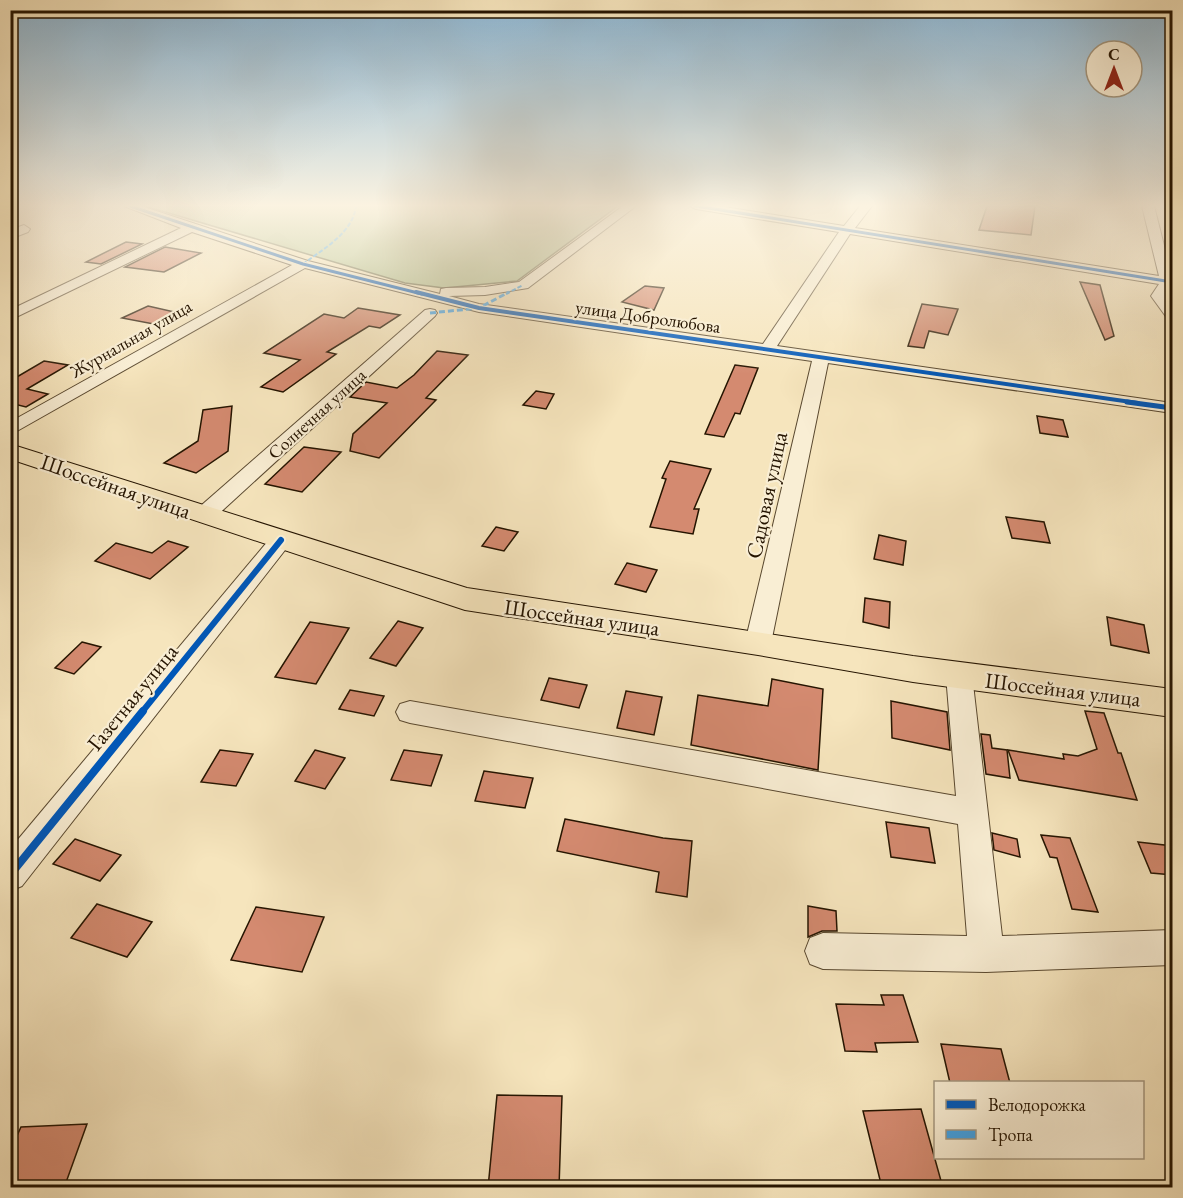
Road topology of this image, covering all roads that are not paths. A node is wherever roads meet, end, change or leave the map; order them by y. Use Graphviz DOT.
graph roads {
  1 [pos="121,262"];
  2 [pos="296,262"];
  3 [pos="554,262"];
  4 [pos="826,262"];
  5 [pos="1045,262"];
  6 [pos="1164,262"];
  7 [pos="303,264"];
  8 [pos="1170,282"];
  9 [pos="397,288"];
  10 [pos="430,313"];
  11 [pos="1173,315"];
  12 [pos="10,316"];
  13 [pos="767,350"];
  14 [pos="821,357"];
  15 [pos="1173,408"];
  16 [pos="10,430"];
  17 [pos="10,451"];
  18 [pos="204,515"];
  19 [pos="281,540"];
  20 [pos="758,643"];
  21 [pos="959,675"];
  22 [pos="1173,703"];
  23 [pos="410,712"];
  24 [pos="972,813"];
  25 [pos="10,875"];
  26 [pos="1173,948"];
  27 [pos="823,951"];
  28 [pos="986,954"];
  1 -- 12 [label="street"];
  2 -- 7 [label="street, улица Добролюбова"];
  3 -- 9 [label="street"];
  4 -- 13 [label="street"];
  5 -- 8 [label="street"];
  6 -- 8 [label="street"];
  7 -- 9 [label="street, улица Добролюбова"];
  7 -- 16 [label="street, Журнальная улица"];
  8 -- 11 [label="street"];
  9 -- 13 [label="street, улица Добролюбова"];
  10 -- 18 [label="street, Солнечная улица"];
  13 -- 14 [label="street, улица Добролюбова"];
  14 -- 15 [label="street, улица Добролюбова"];
  14 -- 20 [label="street, Садовая улица"];
  17 -- 18 [label="main road, Шоссейная улица"];
  18 -- 19 [label="main road, Шоссейная улица"];
  19 -- 20 [label="main road, Шоссейная улица"];
  19 -- 25 [label="street, Газетная улица"];
  20 -- 21 [label="main road, Шоссейная улица"];
  21 -- 22 [label="main road, Шоссейная улица"];
  21 -- 24 [label="street"];
  23 -- 24 [label="street"];
  24 -- 28 [label="street"];
  26 -- 28 [label="street"];
  27 -- 28 [label="street"];
}
